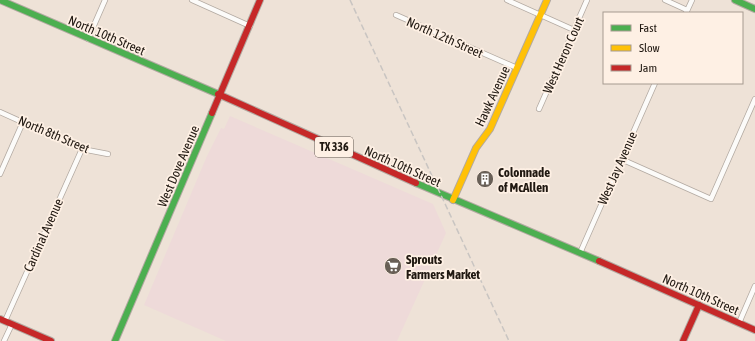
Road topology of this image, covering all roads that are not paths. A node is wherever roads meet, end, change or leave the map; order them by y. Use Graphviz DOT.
graph roads {
  1 [pos="0,0"];
  2 [pos="105,0"];
  3 [pos="192,0"];
  4 [pos="260,0"];
  5 [pos="507,0"];
  6 [pos="547,0"];
  7 [pos="587,0"];
  8 [pos="665,0"];
  9 [pos="692,0"];
  10 [pos="735,0"];
  11 [pos="755,9"];
  12 [pos="687,12"];
  13 [pos="396,15"];
  14 [pos="541,15"];
  15 [pos="250,26"];
  16 [pos="574,30"];
  17 [pos="88,39"];
  18 [pos="517,68"];
  19 [pos="655,84"];
  20 [pos="220,95"];
  21 [pos="755,99"];
  22 [pos="539,109"];
  23 [pos="0,112"];
  24 [pos="23,122"];
  25 [pos="82,149"];
  26 [pos="108,154"];
  27 [pos="621,159"];
  28 [pos="0,174"];
  29 [pos="453,200"];
  30 [pos="580,253"];
  31 [pos="755,286"];
  32 [pos="699,305"];
  33 [pos="2,320"];
  34 [pos="739,323"];
  35 [pos="12,324"];
  36 [pos="755,330"];
  37 [pos="4,341"];
  38 [pos="51,341"];
  39 [pos="115,341"];
  40 [pos="683,341"];
  1 -- 17 [label="main road, North 10th Street / TX 336"];
  2 -- 17 [label="street"];
  3 -- 15 [label="street"];
  4 -- 15 [label="main road, West Dove Avenue"];
  5 -- 14 [label="street"];
  6 -- 14 [label="main road, Hawk Avenue"];
  7 -- 16 [label="street, West Heron Court"];
  8 -- 12 [label="street"];
  9 -- 12 [label="street"];
  10 -- 11 [label="main road"];
  13 -- 18 [label="street, North 12th Street"];
  14 -- 16 [label="street"];
  14 -- 18 [label="main road, Hawk Avenue"];
  15 -- 20 [label="main road, West Dove Avenue"];
  16 -- 22 [label="street, West Heron Court"];
  17 -- 20 [label="main road, North 10th Street / TX 336"];
  18 -- 29 [label="main road, Hawk Avenue"];
  19 -- 27 [label="street, West Jay Avenue"];
  20 -- 29 [label="main road, North 10th Street / TX 336"];
  20 -- 39 [label="main road, West Dove Avenue"];
  21 -- 27 [label="street"];
  23 -- 24 [label="street, North 8th Street"];
  24 -- 25 [label="street, North 8th Street"];
  24 -- 28 [label="street"];
  25 -- 26 [label="street, North 8th Street"];
  25 -- 33 [label="street, Cardinal Avenue"];
  27 -- 30 [label="street, West Jay Avenue"];
  29 -- 30 [label="main road, North 10th Street / TX 336"];
  30 -- 32 [label="main road, North 10th Street / TX 336"];
  31 -- 34 [label="street"];
  32 -- 34 [label="main road, North 10th Street / TX 336"];
  32 -- 40 [label="main road"];
  33 -- 35 [label="main road"];
  34 -- 36 [label="main road, North 10th Street / TX 336"];
  35 -- 37 [label="street"];
  35 -- 38 [label="main road"];
}
